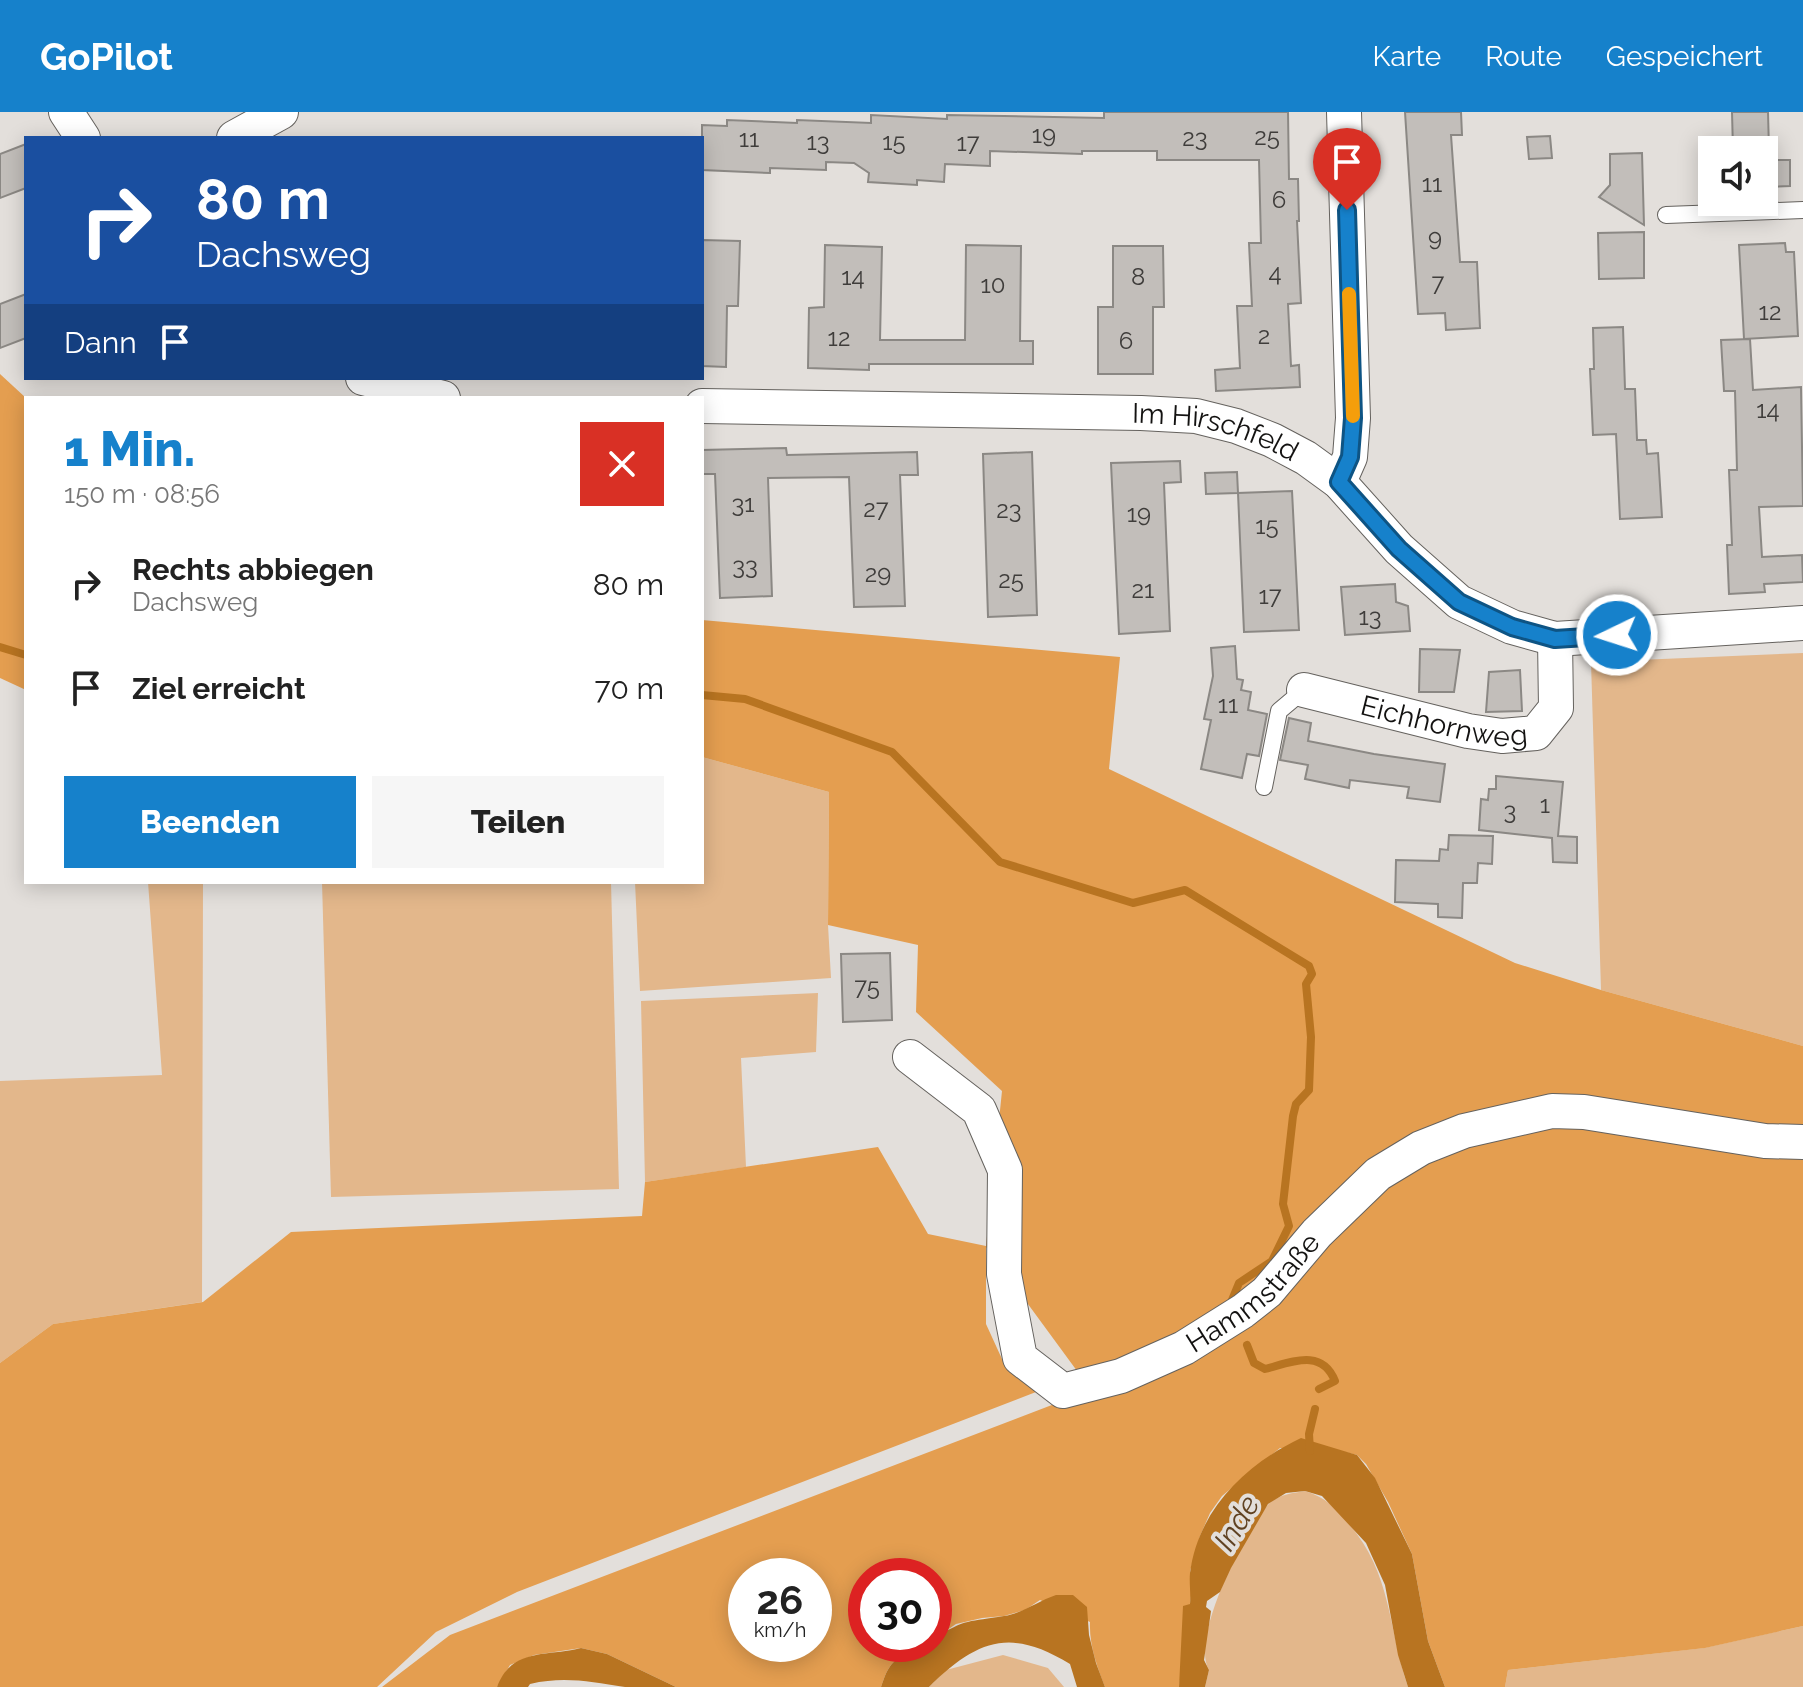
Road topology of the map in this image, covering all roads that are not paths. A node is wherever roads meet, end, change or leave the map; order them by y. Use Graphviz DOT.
graph roads {
  1 [pos="66,112"];
  2 [pos="281,112"];
  3 [pos="1344,112"];
  4 [pos="82,136"];
  5 [pos="238,136"];
  6 [pos="1803,210"];
  7 [pos="1666,215"];
  8 [pos="372,380"];
  9 [pos="435,396"];
  10 [pos="704,406"];
  11 [pos="1339,482"];
  12 [pos="1803,623"];
  13 [pos="1555,639"];
  14 [pos="1304,690"];
  15 [pos="1264,787"];
  16 [pos="910,1057"];
  17 [pos="1803,1142"];
  1 -- 4 [label="street"];
  2 -- 5 [label="street"];
  3 -- 11 [label="street"];
  6 -- 7 [label="lane"];
  8 -- 9 [label="street"];
  10 -- 11 [label="street, Im Hirschfeld"];
  11 -- 13 [label="street, Im Hirschfeld"];
  12 -- 13 [label="street, Im Hirschfeld"];
  13 -- 14 [label="street, Eichhornweg"];
  14 -- 15 [label="lane"];
  16 -- 17 [label="street, Hammstraße"];
}
